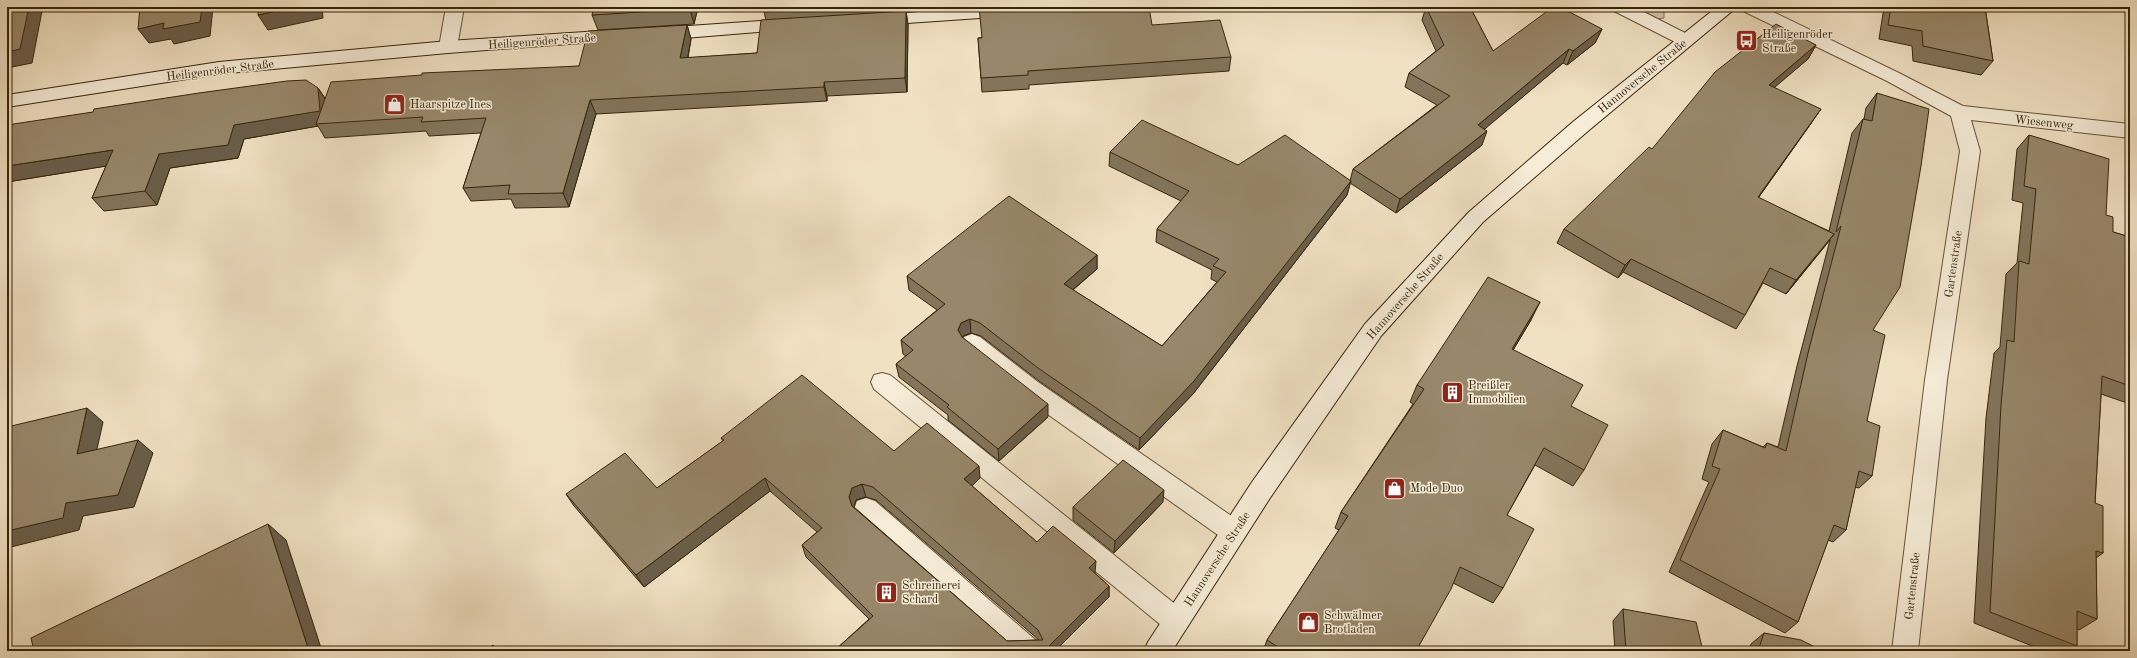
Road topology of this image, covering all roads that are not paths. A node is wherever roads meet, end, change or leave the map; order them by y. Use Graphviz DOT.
graph roads {
  1 [pos="455,7"];
  2 [pos="1620,7"];
  3 [pos="1728,7"];
  4 [pos="1749,7"];
  5 [pos="1024,10"];
  6 [pos="859,21"];
  7 [pos="803,25"];
  8 [pos="1685,40"];
  9 [pos="448,47"];
  10 [pos="7,101"];
  11 [pos="1959,112"];
  12 [pos="2130,131"];
  13 [pos="972,343"];
  14 [pos="882,382"];
  15 [pos="866,509"];
  16 [pos="1234,532"];
  17 [pos="1176,621"];
  18 [pos="1029,651"];
  19 [pos="1157,651"];
  20 [pos="1905,651"];
  1 -- 9 [label="street"];
  2 -- 8 [label="street"];
  3 -- 8 [label="street, Hannoversche Straße"];
  4 -- 11 [label="street"];
  5 -- 6 [label="street"];
  7 -- 9 [label="street, Heiligenröder Straße"];
  8 -- 16 [label="street, Hannoversche Straße"];
  9 -- 10 [label="street, Heiligenröder Straße"];
  11 -- 12 [label="street, Wiesenweg"];
  11 -- 20 [label="street, Gartenstraße"];
  13 -- 16 [label="street"];
  14 -- 17 [label="street"];
  15 -- 18 [label="street"];
  16 -- 17 [label="street, Hannoversche Straße"];
  17 -- 19 [label="street, Hannoversche Straße"];
}
